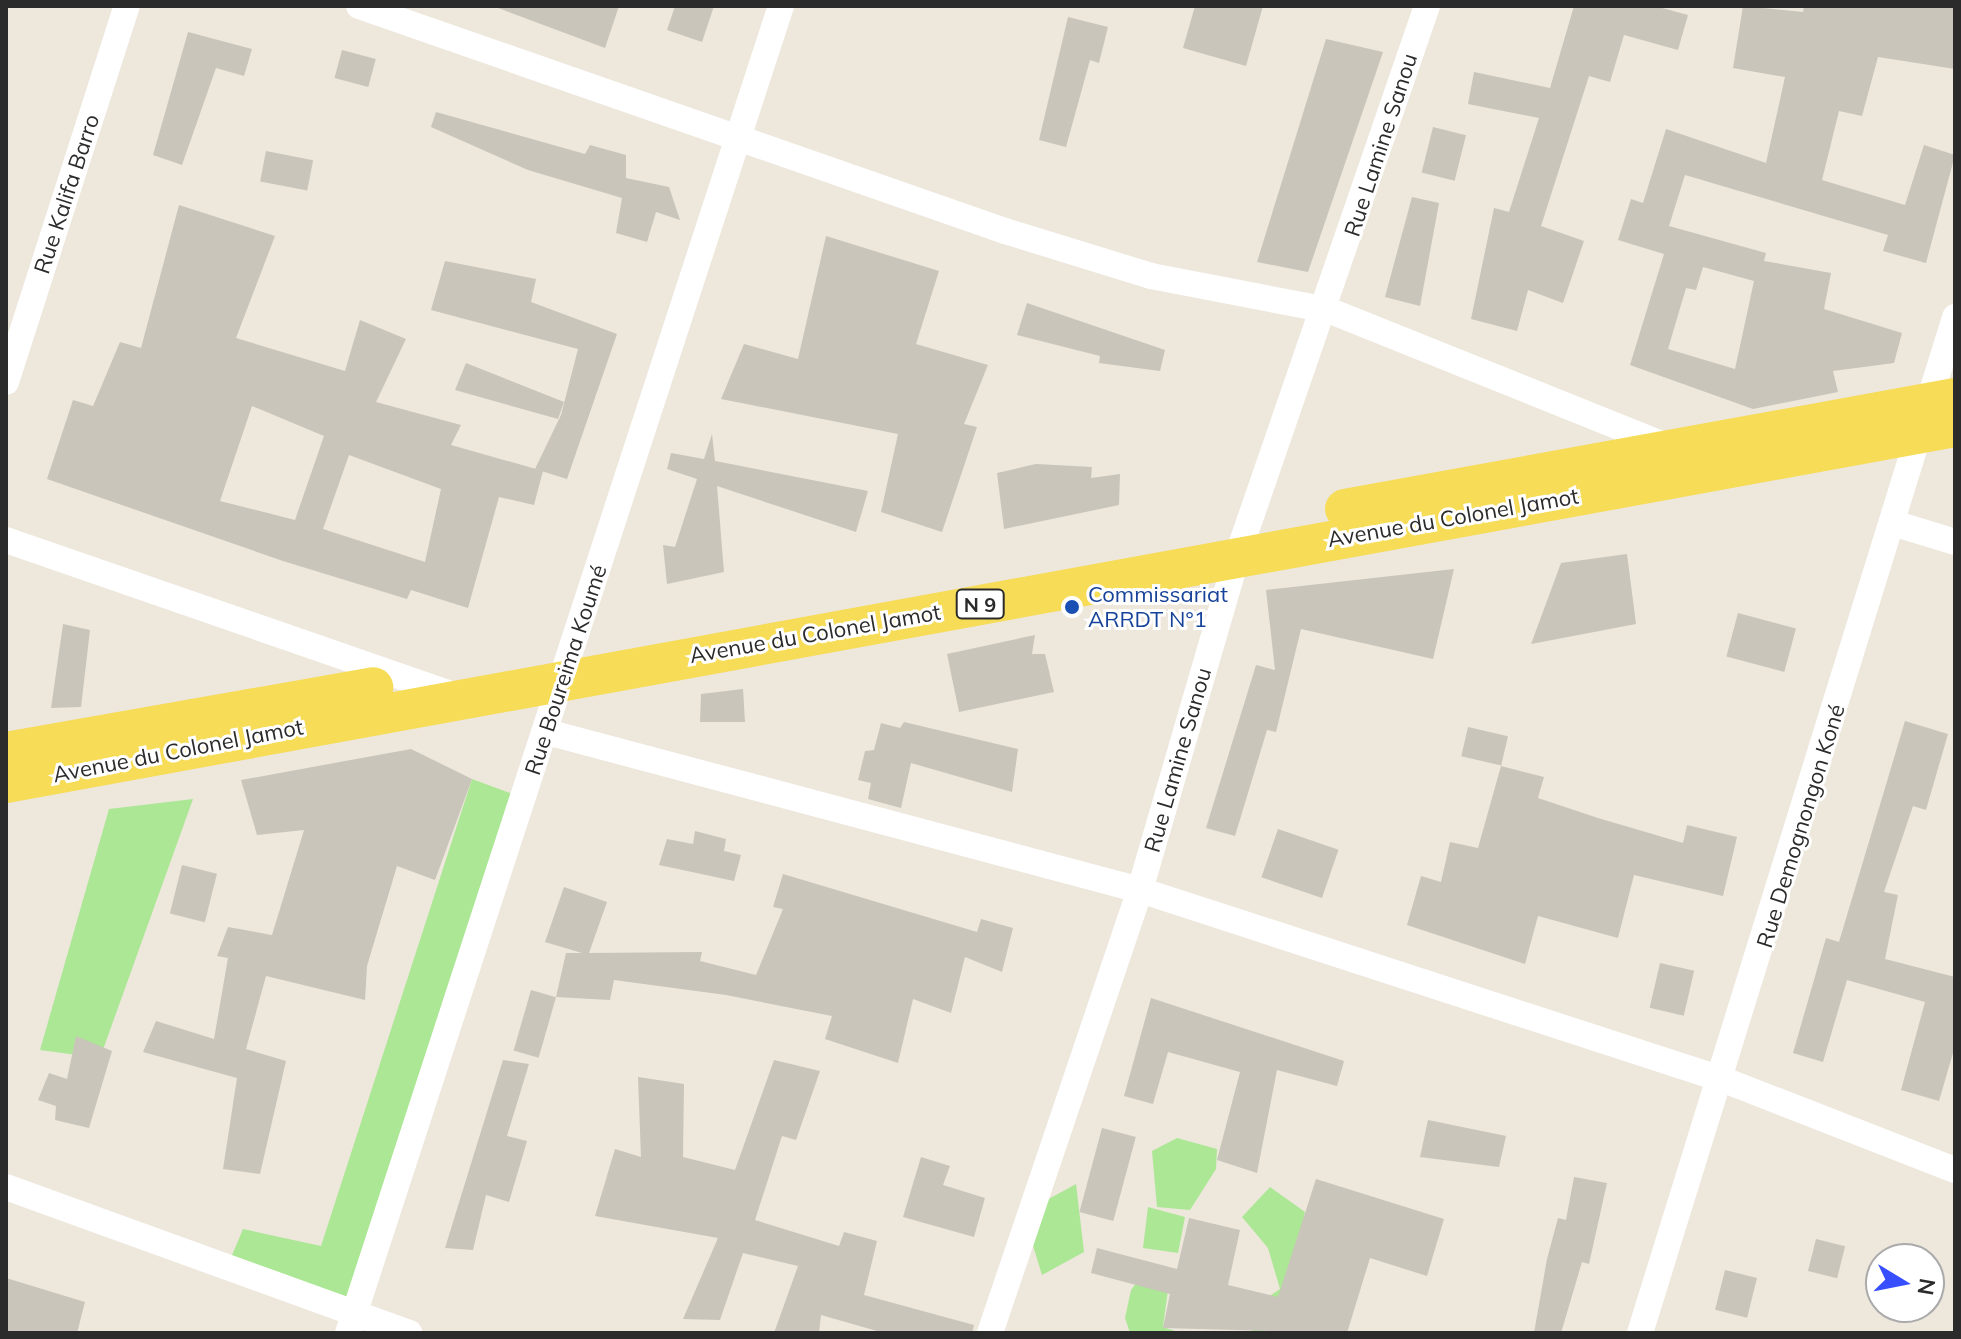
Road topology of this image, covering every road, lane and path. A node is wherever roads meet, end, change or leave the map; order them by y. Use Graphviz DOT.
graph roads {
  1 [pos="127,6"];
  2 [pos="359,6"];
  3 [pos="781,6"];
  4 [pos="1427,6"];
  5 [pos="736,142"];
  6 [pos="1328,310"];
  7 [pos="1955,317"];
  8 [pos="6,382"];
  9 [pos="1938,416"];
  10 [pos="1672,448"];
  11 [pos="1734,467"];
  12 [pos="1893,523"];
  13 [pos="6,540"];
  14 [pos="1242,542"];
  15 [pos="1955,542"];
  16 [pos="568,666"];
  17 [pos="409,680"];
  18 [pos="463,698"];
  19 [pos="547,732"];
  20 [pos="6,752"];
  21 [pos="6,783"];
  22 [pos="1140,890"];
  23 [pos="1724,1080"];
  24 [pos="1955,1170"];
  25 [pos="6,1187"];
  26 [pos="350,1324"];
  27 [pos="409,1333"];
  28 [pos="990,1333"];
  29 [pos="1640,1333"];
  1 -- 8 [label="street, Rue Kalifa Barro"];
  2 -- 5 [label="street"];
  3 -- 5 [label="street, Rue Boureima Koumé"];
  4 -- 6 [label="street, Rue Lamine Sanou"];
  5 -- 6 [label="street"];
  5 -- 16 [label="street, Rue Boureima Koumé"];
  6 -- 10 [label="street"];
  6 -- 14 [label="street, Rue Lamine Sanou"];
  7 -- 9 [label="street, Rue Demognongon Koné"];
  9 -- 10 [label="main road, Avenue du Colonel Jamot / N 9"];
  9 -- 11 [label="main road, Avenue du Colonel Jamot / N 9"];
  9 -- 12 [label="street, Rue Demognongon Koné"];
  10 -- 11 [label="street"];
  10 -- 14 [label="main road, Avenue du Colonel Jamot / N 9"];
  11 -- 14 [label="main road, Avenue du Colonel Jamot / N 9"];
  12 -- 15 [label="street"];
  12 -- 23 [label="street, Rue Demognongon Koné"];
  13 -- 17 [label="street"];
  14 -- 16 [label="main road, Avenue du Colonel Jamot / N 9"];
  14 -- 22 [label="street, Rue Lamine Sanou"];
  16 -- 17 [label="main road, Avenue du Colonel Jamot / N 9"];
  16 -- 18 [label="main road, Avenue du Colonel Jamot / N 9"];
  16 -- 19 [label="street, Rue Boureima Koumé"];
  17 -- 18 [label="street"];
  17 -- 20 [label="main road, Avenue du Colonel Jamot / N 9"];
  18 -- 21 [label="main road, Avenue du Colonel Jamot / N 9"];
  19 -- 22 [label="street"];
  19 -- 26 [label="street, Rue Boureima Koumé"];
  22 -- 23 [label="street"];
  22 -- 28 [label="street, Rue Lamine Sanou"];
  23 -- 24 [label="street"];
  23 -- 29 [label="street, Rue Demognongon Koné"];
  25 -- 26 [label="street"];
  26 -- 27 [label="street"];
}
